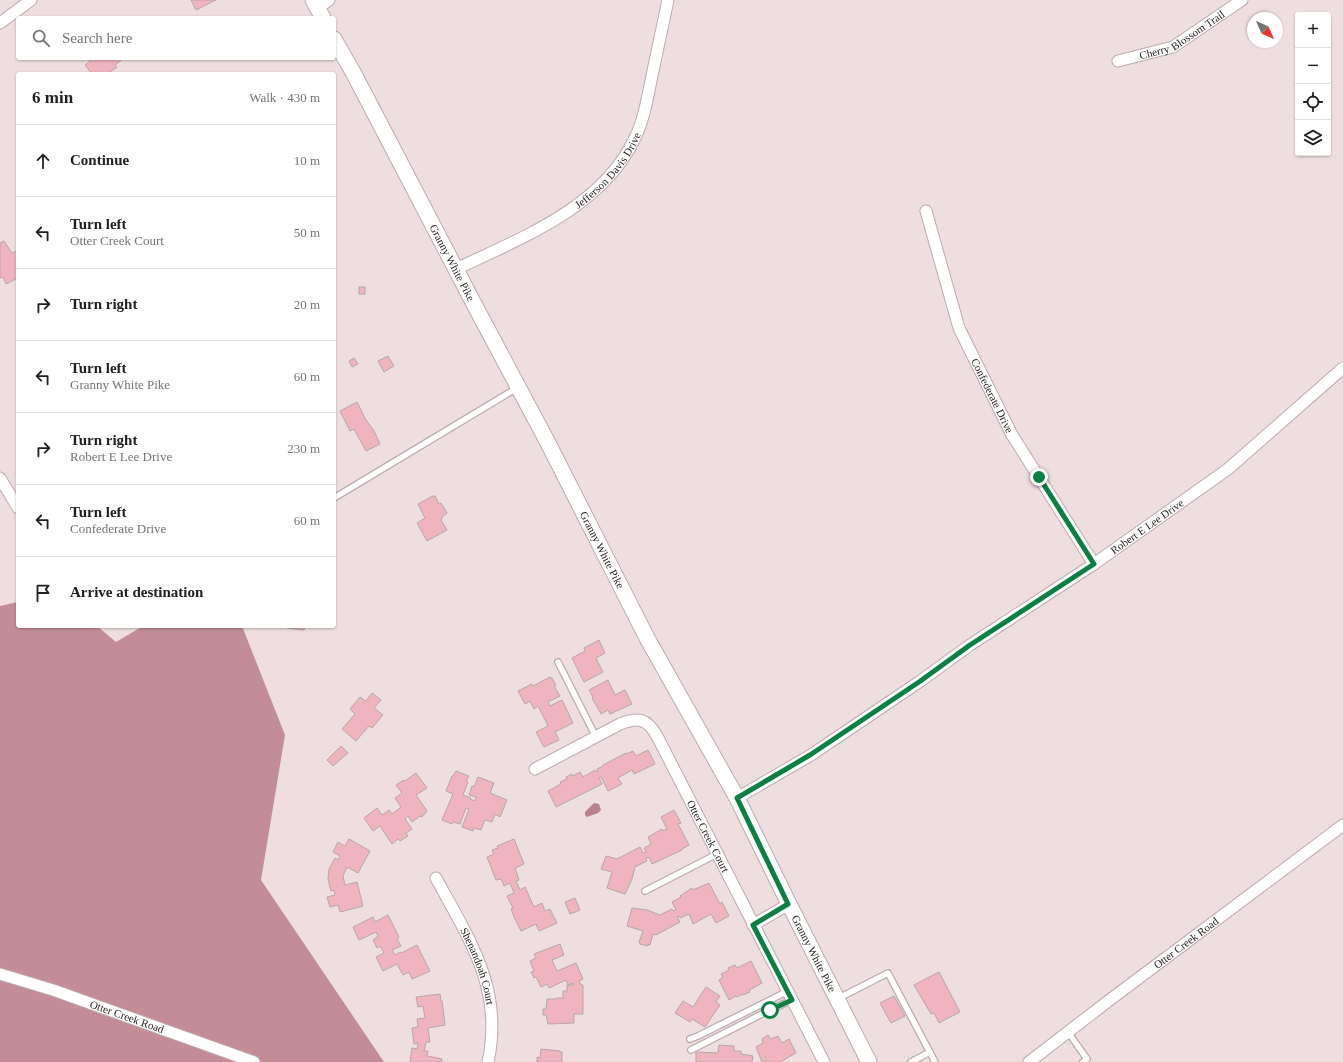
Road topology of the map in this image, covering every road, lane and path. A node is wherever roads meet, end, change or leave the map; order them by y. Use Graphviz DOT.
graph roads {
  1 [pos="31,0"];
  2 [pos="668,0"];
  3 [pos="1242,0"];
  4 [pos="0,23"];
  5 [pos="336,42"];
  6 [pos="1118,61"];
  7 [pos="926,211"];
  8 [pos="456,269"];
  9 [pos="1343,368"];
  10 [pos="519,387"];
  11 [pos="0,478"];
  12 [pos="336,497"];
  13 [pos="16,505"];
  14 [pos="1094,564"];
  15 [pos="558,662"];
  16 [pos="596,737"];
  17 [pos="535,769"];
  18 [pos="737,798"];
  19 [pos="1343,825"];
  20 [pos="717,854"];
  21 [pos="436,878"];
  22 [pos="645,891"];
  23 [pos="788,904"];
  24 [pos="753,925"];
  25 [pos="0,974"];
  26 [pos="790,996"];
  27 [pos="837,999"];
  28 [pos="736,1018"];
  29 [pos="740,1025"];
  30 [pos="1068,1032"];
  31 [pos="690,1039"];
  32 [pos="691,1050"];
  33 [pos="930,1052"];
  34 [pos="254,1062"];
  35 [pos="488,1062"];
  36 [pos="824,1062"];
  37 [pos="869,1062"];
  38 [pos="912,1062"];
  39 [pos="935,1062"];
  40 [pos="1030,1062"];
  41 [pos="1083,1062"];
  1 -- 4 [label="street"];
  2 -- 8 [label="street, Jefferson Davis Drive"];
  3 -- 6 [label="street, Cherry Blossom Trail"];
  5 -- 8 [label="main road, Granny White Pike"];
  7 -- 14 [label="street, Confederate Drive"];
  8 -- 10 [label="main road, Granny White Pike"];
  9 -- 14 [label="street, Robert E Lee Drive"];
  10 -- 12 [label="lane"];
  10 -- 18 [label="main road, Granny White Pike"];
  11 -- 13 [label="street"];
  14 -- 18 [label="street, Robert E Lee Drive"];
  15 -- 16 [label="lane"];
  16 -- 17 [label="street, Otter Creek Court"];
  16 -- 20 [label="street, Otter Creek Court"];
  18 -- 23 [label="main road, Granny White Pike"];
  19 -- 30 [label="street, Otter Creek Road"];
  20 -- 22 [label="lane"];
  20 -- 24 [label="street, Otter Creek Court"];
  21 -- 35 [label="street, Shenandoah Court"];
  23 -- 24 [label="street"];
  23 -- 27 [label="main road, Granny White Pike"];
  24 -- 26 [label="street, Otter Creek Court"];
  25 -- 34 [label="street, Otter Creek Road"];
  26 -- 28 [label="lane"];
  26 -- 29 [label="lane"];
  26 -- 36 [label="street, Otter Creek Court"];
  27 -- 33 [label="lane"];
  27 -- 37 [label="main road, Granny White Pike"];
  28 -- 29 [label="lane"];
  28 -- 31 [label="lane"];
  29 -- 32 [label="lane"];
  30 -- 40 [label="street, Otter Creek Road"];
  30 -- 41 [label="lane"];
  33 -- 38 [label="lane"];
  33 -- 39 [label="lane"];
}
